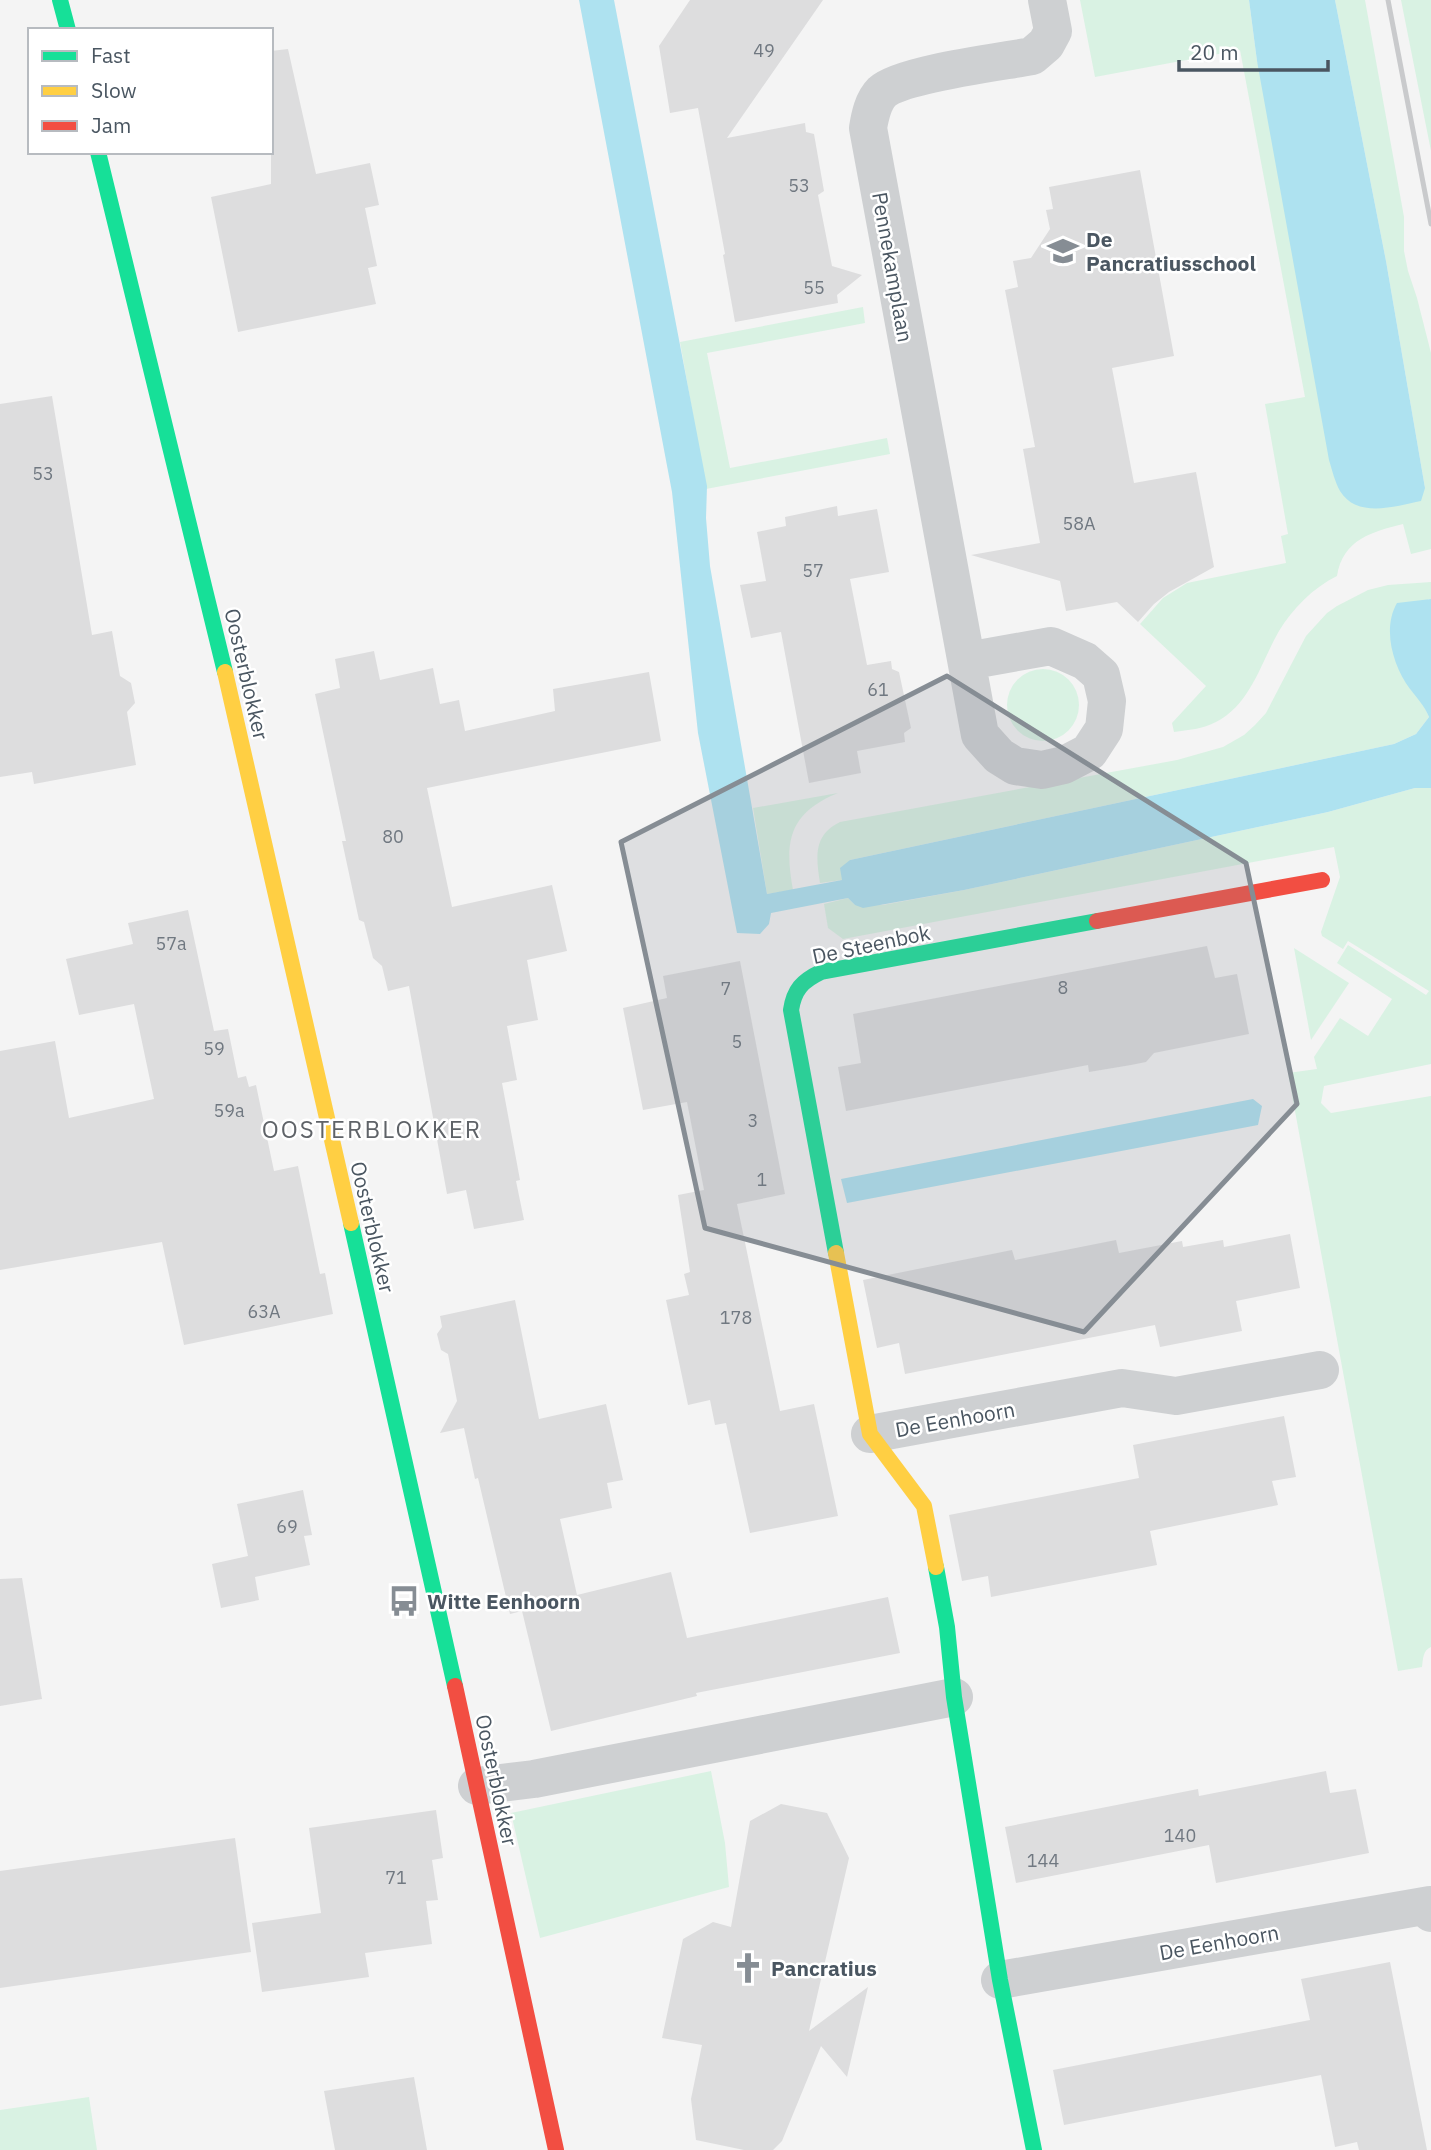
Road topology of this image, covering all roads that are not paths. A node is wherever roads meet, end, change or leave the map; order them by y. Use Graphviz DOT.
graph roads {
  1 [pos="61,0"];
  2 [pos="1047,0"];
  3 [pos="68,28"];
  4 [pos="98,154"];
  5 [pos="967,661"];
  6 [pos="1322,880"];
  7 [pos="1320,1370"];
  8 [pos="870,1434"];
  9 [pos="954,1697"];
  10 [pos="477,1786"];
  11 [pos="1431,1913"];
  12 [pos="1000,1980"];
  13 [pos="556,2150"];
  14 [pos="1034,2150"];
  1 -- 3 [label="street"];
  2 -- 5 [label="street, Pennekamplaan"];
  4 -- 10 [label="street, Oosterblokker"];
  6 -- 8 [label="street, De Steenbok"];
  7 -- 8 [label="street, De Eenhoorn"];
  8 -- 9 [label="street, De Eenhoorn"];
  9 -- 10 [label="street"];
  9 -- 12 [label="street, De Eenhoorn"];
  10 -- 13 [label="street, Oosterblokker"];
  11 -- 12 [label="street, De Eenhoorn"];
  12 -- 14 [label="street, De Eenhoorn"];
}
